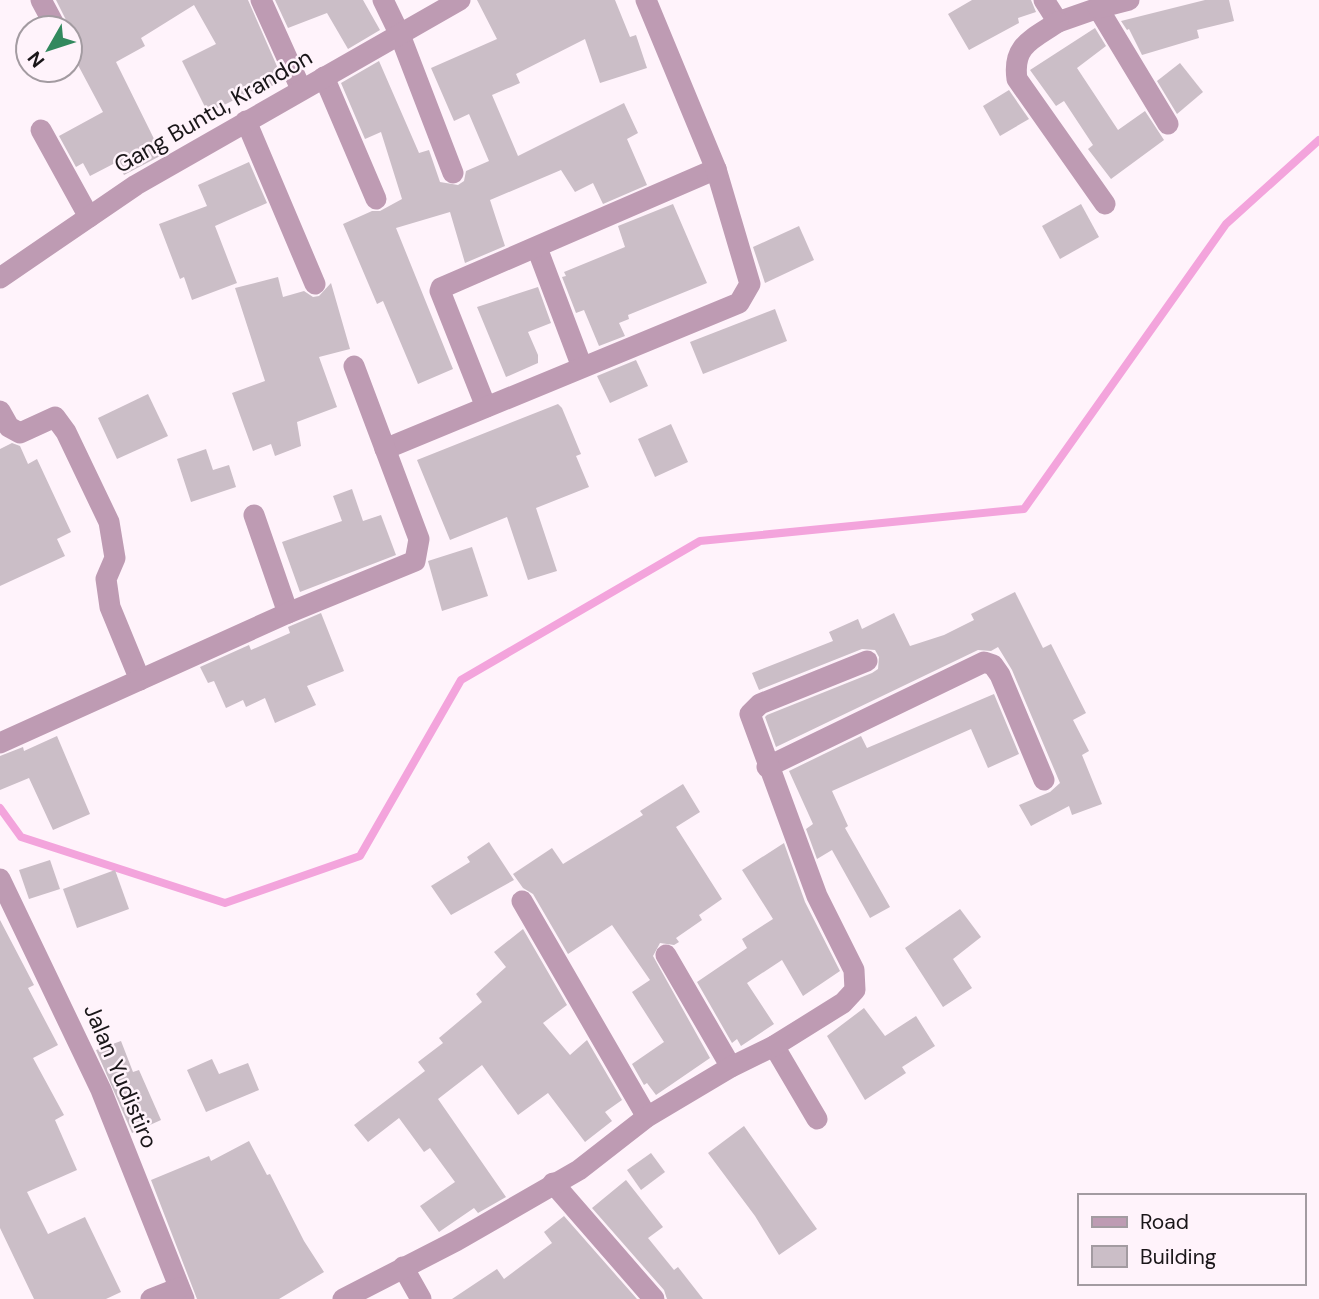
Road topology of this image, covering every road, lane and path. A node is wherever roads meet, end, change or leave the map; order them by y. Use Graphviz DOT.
graph roads {
  1 [pos="261,0"];
  2 [pos="383,0"];
  3 [pos="460,0"];
  4 [pos="646,0"];
  5 [pos="1044,0"];
  6 [pos="1129,0"];
  7 [pos="1098,8"];
  8 [pos="1058,22"];
  9 [pos="400,34"];
  10 [pos="324,77"];
  11 [pos="301,89"];
  12 [pos="246,121"];
  13 [pos="1168,124"];
  14 [pos="41,130"];
  15 [pos="716,169"];
  16 [pos="453,173"];
  17 [pos="376,199"];
  18 [pos="1105,204"];
  19 [pos="89,217"];
  20 [pos="537,247"];
  21 [pos="2,272"];
  22 [pos="315,284"];
  23 [pos="354,366"];
  24 [pos="582,366"];
  25 [pos="486,407"];
  26 [pos="0,411"];
  27 [pos="385,449"];
  28 [pos="254,515"];
  29 [pos="288,613"];
  30 [pos="867,662"];
  31 [pos="140,680"];
  32 [pos="0,743"];
  33 [pos="767,767"];
  34 [pos="1044,780"];
  35 [pos="0,879"];
  36 [pos="522,901"];
  37 [pos="666,954"];
  38 [pos="774,1046"];
  39 [pos="731,1068"];
  40 [pos="647,1117"];
  41 [pos="817,1119"];
  42 [pos="553,1183"];
  43 [pos="403,1267"];
  44 [pos="182,1293"];
  45 [pos="151,1299"];
  46 [pos="343,1299"];
  47 [pos="421,1299"];
  48 [pos="653,1299"];
  1 -- 11 [label="street"];
  2 -- 9 [label="street"];
  3 -- 9 [label="street, Gang Buntu, Krandon"];
  4 -- 15 [label="street"];
  5 -- 8 [label="street"];
  6 -- 7 [label="street"];
  7 -- 8 [label="street"];
  7 -- 13 [label="street"];
  8 -- 18 [label="street"];
  9 -- 10 [label="street, Gang Buntu, Krandon"];
  9 -- 16 [label="street"];
  10 -- 11 [label="street, Gang Buntu, Krandon"];
  10 -- 17 [label="street"];
  11 -- 12 [label="street, Gang Buntu, Krandon"];
  12 -- 19 [label="street, Gang Buntu, Krandon"];
  12 -- 22 [label="street"];
  14 -- 19 [label="street"];
  15 -- 20 [label="street"];
  15 -- 24 [label="street"];
  19 -- 21 [label="street, Gang Buntu, Krandon"];
  20 -- 24 [label="street"];
  20 -- 25 [label="street"];
  23 -- 27 [label="street"];
  24 -- 25 [label="street"];
  25 -- 27 [label="street"];
  26 -- 31 [label="street"];
  27 -- 29 [label="street"];
  28 -- 29 [label="street"];
  29 -- 31 [label="street"];
  30 -- 33 [label="street"];
  31 -- 32 [label="street"];
  33 -- 34 [label="street"];
  33 -- 38 [label="street"];
  35 -- 44 [label="street, Jalan Yudistiro"];
  36 -- 40 [label="street"];
  37 -- 39 [label="street"];
  38 -- 39 [label="street"];
  38 -- 41 [label="street"];
  39 -- 40 [label="street"];
  40 -- 42 [label="street"];
  42 -- 43 [label="street"];
  42 -- 48 [label="street"];
  43 -- 46 [label="street"];
  43 -- 47 [label="street"];
  44 -- 45 [label="street"];
}
